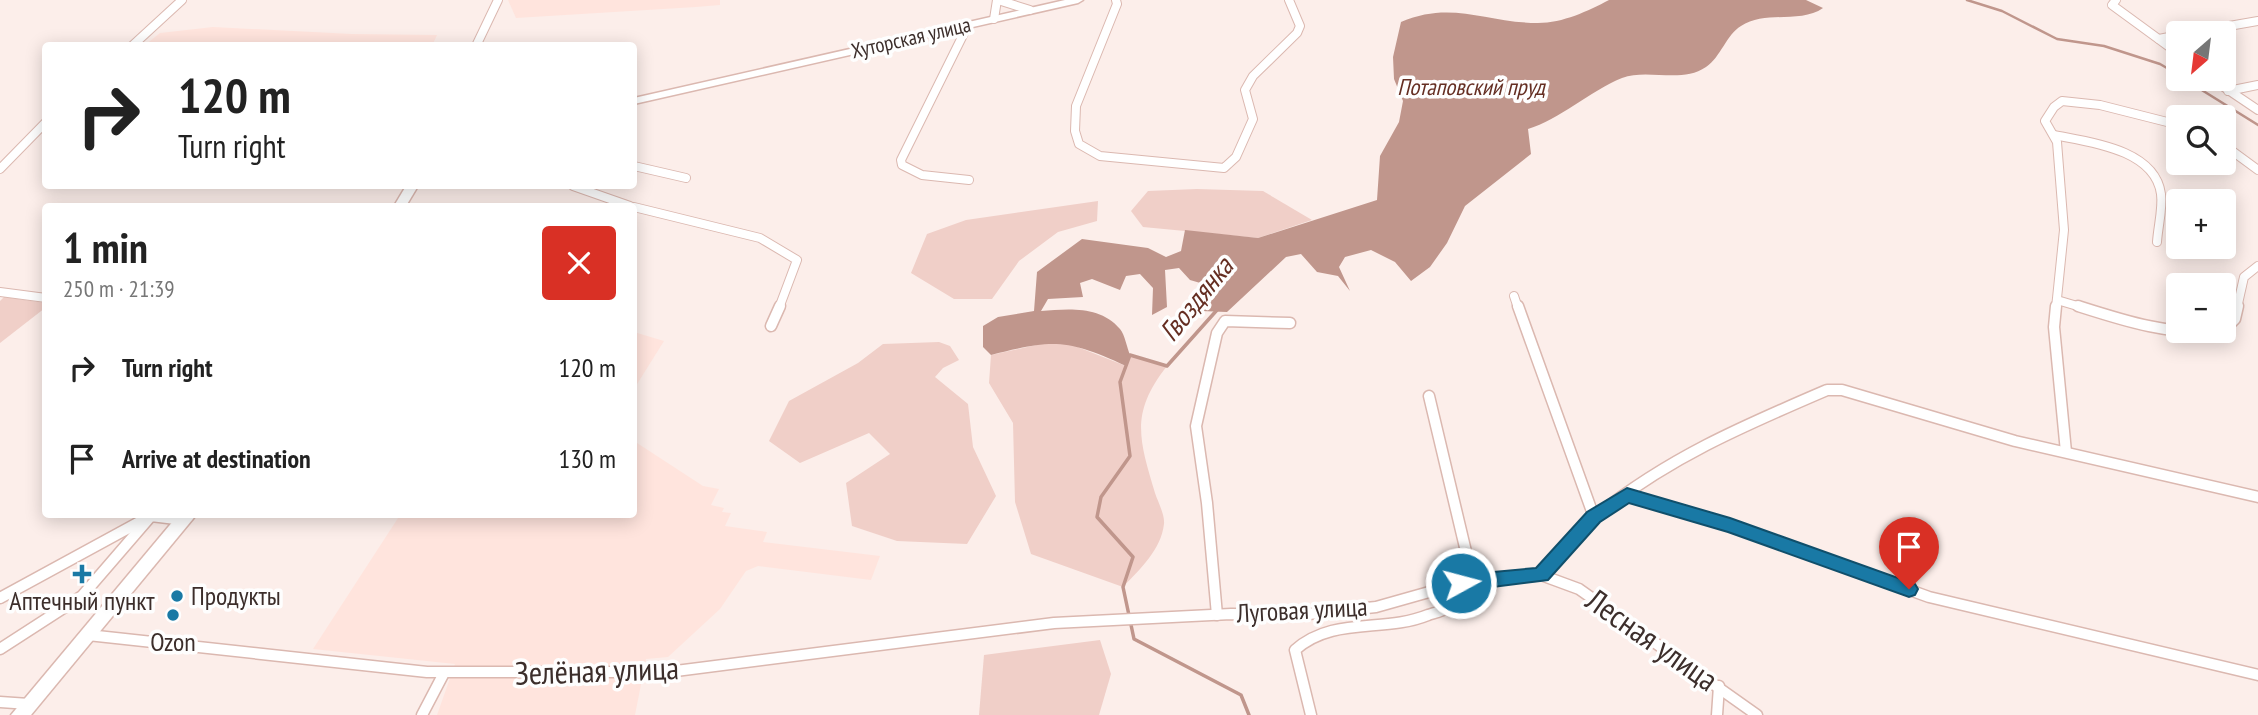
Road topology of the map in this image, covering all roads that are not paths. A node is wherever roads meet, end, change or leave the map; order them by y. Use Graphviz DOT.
graph roads {
  1 [pos="182,0"];
  2 [pos="498,0"];
  3 [pos="998,0"];
  4 [pos="1078,0"];
  5 [pos="1116,0"];
  6 [pos="1289,0"];
  7 [pos="2116,0"];
  8 [pos="1030,10"];
  9 [pos="994,19"];
  10 [pos="2258,21"];
  11 [pos="968,25"];
  12 [pos="2236,25"];
  13 [pos="2166,38"];
  14 [pos="2159,40"];
  15 [pos="136,42"];
  16 [pos="478,42"];
  17 [pos="2166,45"];
  18 [pos="2258,85"];
  19 [pos="2236,89"];
  20 [pos="2228,91"];
  21 [pos="637,100"];
  22 [pos="2258,110"];
  23 [pos="2166,122"];
  24 [pos="42,126"];
  25 [pos="2054,135"];
  26 [pos="2236,151"];
  27 [pos="637,167"];
  28 [pos="0,169"];
  29 [pos="2258,170"];
  30 [pos="686,178"];
  31 [pos="969,180"];
  32 [pos="581,189"];
  33 [pos="621,203"];
  34 [pos="637,208"];
  35 [pos="2157,242"];
  36 [pos="2258,267"];
  37 [pos="0,292"];
  38 [pos="1514,296"];
  39 [pos="42,297"];
  40 [pos="2057,300"];
  41 [pos="2236,313"];
  42 [pos="1290,323"];
  43 [pos="771,326"];
  44 [pos="2166,329"];
  45 [pos="1429,396"];
  46 [pos="2066,452"];
  47 [pos="1627,495"];
  48 [pos="2258,497"];
  49 [pos="1594,517"];
  50 [pos="143,518"];
  51 [pos="146,518"];
  52 [pos="185,518"];
  53 [pos="1541,575"];
  54 [pos="1467,582"];
  55 [pos="0,598"];
  56 [pos="1217,615"];
  57 [pos="1106,620"];
  58 [pos="88,635"];
  59 [pos="0,649"];
  60 [pos="444,673"];
  61 [pos="2258,675"];
  62 [pos="1719,686"];
  63 [pos="0,702"];
  64 [pos="24,709"];
  65 [pos="422,715"];
  66 [pos="1311,715"];
  67 [pos="1717,715"];
  68 [pos="1757,715"];
  1 -- 15 [label="street"];
  2 -- 16 [label="street"];
  3 -- 8 [label="street"];
  3 -- 9 [label="street"];
  4 -- 8 [label="main road, Хуторская улица"];
  5 -- 6 [label="street"];
  7 -- 14 [label="street"];
  8 -- 9 [label="main road, Хуторская улица"];
  9 -- 11 [label="main road, Хуторская улица"];
  10 -- 12 [label="street"];
  11 -- 21 [label="main road, Хуторская улица"];
  11 -- 31 [label="street"];
  13 -- 14 [label="street"];
  14 -- 17 [label="street"];
  18 -- 19 [label="street"];
  20 -- 22 [label="street"];
  23 -- 25 [label="street"];
  24 -- 28 [label="street"];
  25 -- 35 [label="street"];
  25 -- 40 [label="street"];
  26 -- 29 [label="street"];
  27 -- 30 [label="street"];
  32 -- 33 [label="street"];
  34 -- 43 [label="street"];
  36 -- 41 [label="street"];
  37 -- 39 [label="street"];
  38 -- 49 [label="street"];
  40 -- 44 [label="street"];
  40 -- 46 [label="street"];
  42 -- 56 [label="street"];
  45 -- 54 [label="street"];
  46 -- 47 [label="street"];
  46 -- 48 [label="street"];
  47 -- 49 [label="street"];
  47 -- 61 [label="street"];
  49 -- 53 [label="street"];
  50 -- 55 [label="street"];
  51 -- 59 [label="street"];
  52 -- 58 [label="main road"];
  53 -- 54 [label="street, Луговая улица"];
  53 -- 62 [label="street, Лесная улица"];
  54 -- 56 [label="street, Луговая улица"];
  54 -- 66 [label="street"];
  56 -- 57 [label="street, Луговая улица"];
  57 -- 60 [label="street, Зелёная улица"];
  58 -- 60 [label="street, Зелёная улица"];
  58 -- 64 [label="main road"];
  60 -- 65 [label="street"];
  62 -- 67 [label="street"];
  62 -- 68 [label="street, Лесная улица"];
  63 -- 64 [label="street"];
}
